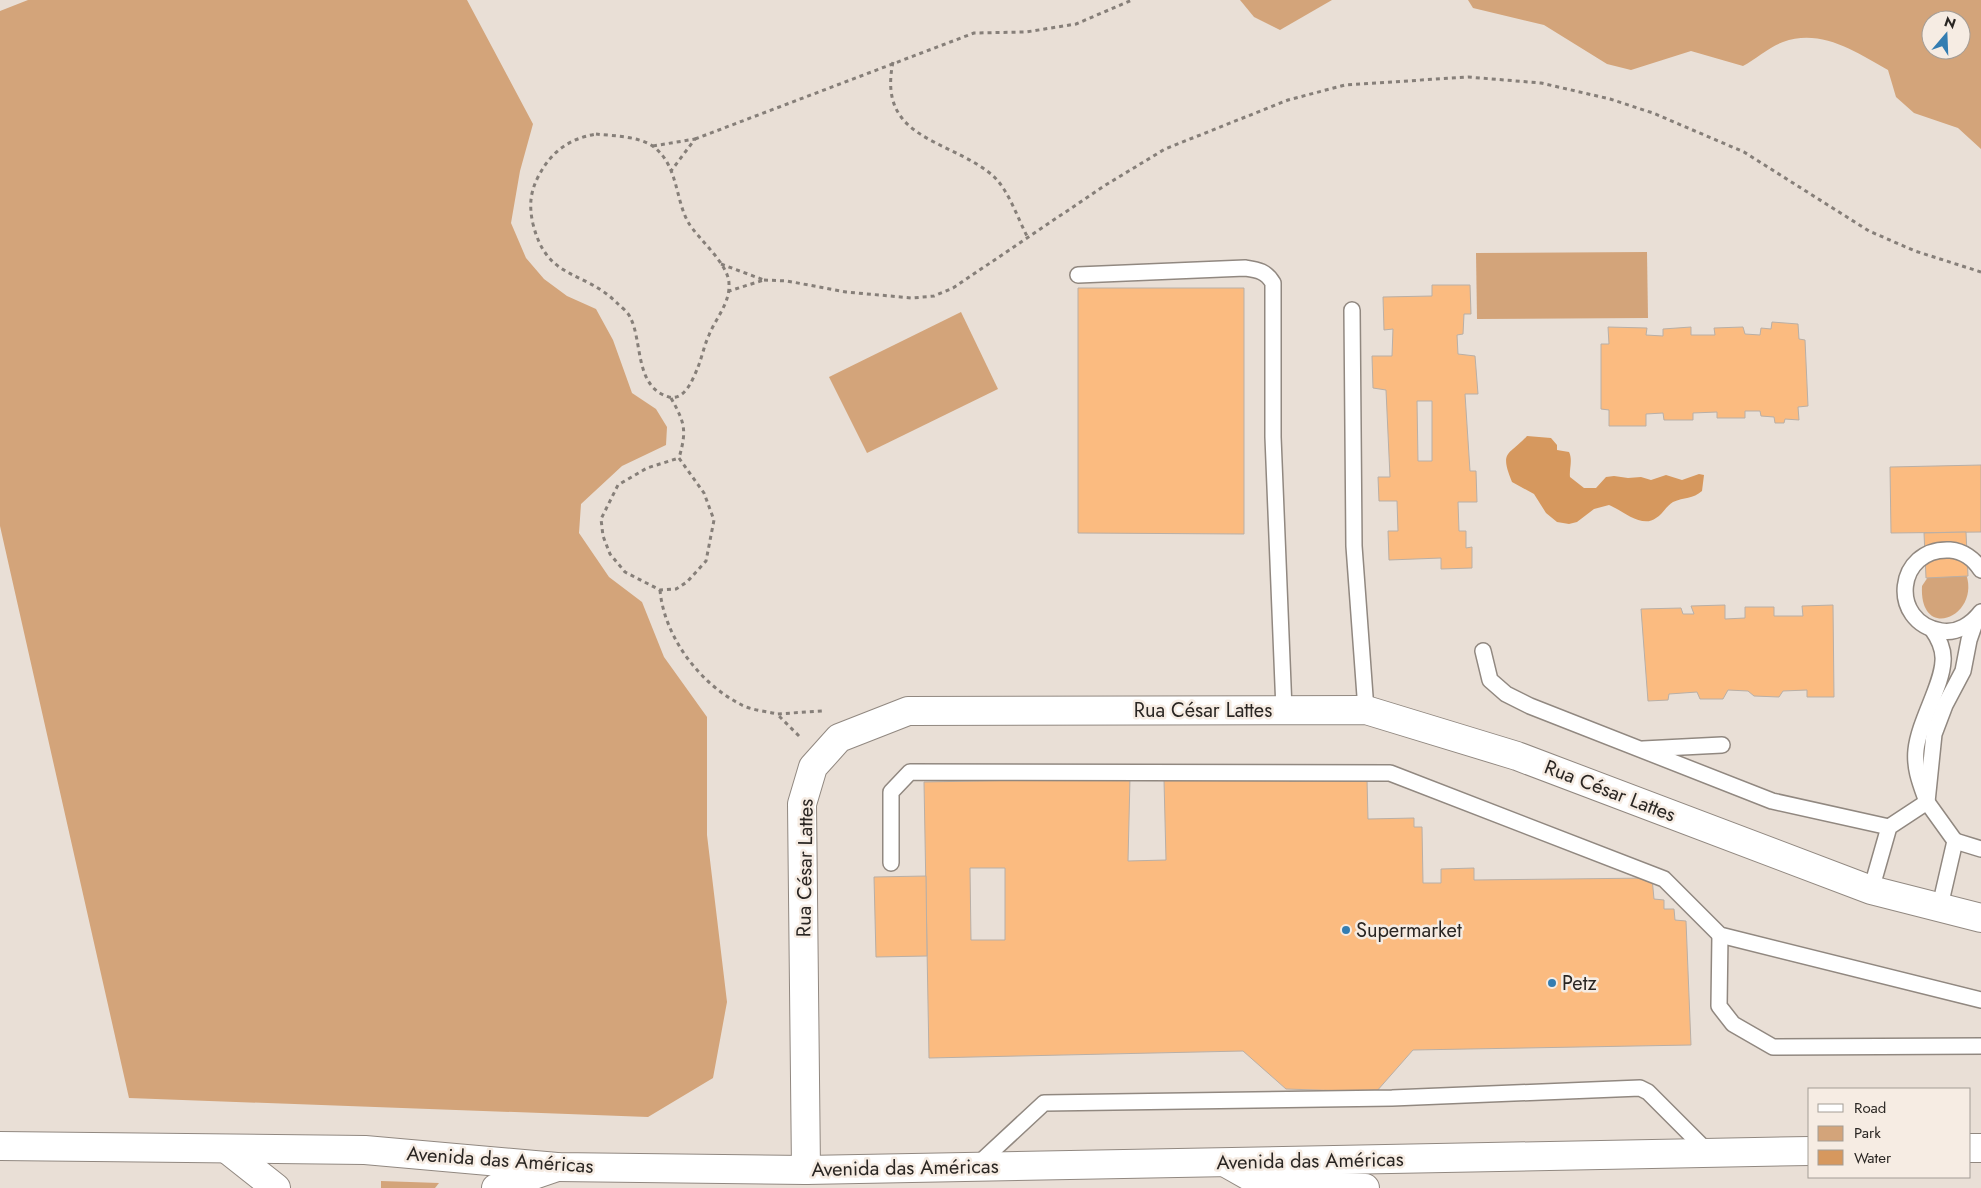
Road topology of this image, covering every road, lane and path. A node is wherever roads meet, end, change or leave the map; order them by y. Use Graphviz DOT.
graph roads {
  1 [pos="1132,0"];
  2 [pos="893,62"];
  3 [pos="695,139"];
  4 [pos="653,146"];
  5 [pos="672,171"];
  6 [pos="1027,236"];
  7 [pos="720,264"];
  8 [pos="1981,272"];
  9 [pos="1078,275"];
  10 [pos="764,280"];
  11 [pos="729,291"];
  12 [pos="1352,310"];
  13 [pos="672,398"];
  14 [pos="679,458"];
  15 [pos="1981,570"];
  16 [pos="660,590"];
  17 [pos="1979,615"];
  18 [pos="1932,629"];
  19 [pos="1483,651"];
  20 [pos="1284,710"];
  21 [pos="1366,710"];
  22 [pos="828,711"];
  23 [pos="777,714"];
  24 [pos="804,740"];
  25 [pos="1722,745"];
  26 [pos="1637,750"];
  27 [pos="1927,802"];
  28 [pos="1889,827"];
  29 [pos="1955,841"];
  30 [pos="1981,849"];
  31 [pos="891,863"];
  32 [pos="1871,890"];
  33 [pos="1940,906"];
  34 [pos="1981,918"];
  35 [pos="1720,935"];
  36 [pos="1981,1000"];
  37 [pos="1981,1046"];
  38 [pos="0,1146"];
  39 [pos="228,1150"];
  40 [pos="1808,1151"];
  41 [pos="1709,1153"];
  42 [pos="1226,1163"];
  43 [pos="557,1167"];
  44 [pos="975,1167"];
  45 [pos="806,1170"];
  46 [pos="276,1188"];
  47 [pos="496,1188"];
  48 [pos="1365,1188"];
  1 -- 2 [label="path"];
  2 -- 3 [label="path"];
  2 -- 6 [label="path"];
  3 -- 4 [label="path"];
  3 -- 5 [label="path"];
  4 -- 5 [label="path"];
  4 -- 13 [label="path"];
  5 -- 7 [label="path"];
  6 -- 8 [label="path"];
  6 -- 10 [label="path"];
  7 -- 10 [label="path"];
  7 -- 11 [label="path"];
  9 -- 20 [label="lane"];
  10 -- 11 [label="path"];
  11 -- 13 [label="path"];
  12 -- 21 [label="lane"];
  13 -- 14 [label="path"];
  14 -- 16 [label="path"];
  14 -- 16 [label="path"];
  15 -- 18 [label="lane"];
  16 -- 23 [label="path"];
  17 -- 18 [label="lane"];
  17 -- 27 [label="lane"];
  18 -- 27 [label="lane"];
  19 -- 26 [label="lane"];
  20 -- 21 [label="main road, Rua César Lattes"];
  20 -- 45 [label="main road, Rua César Lattes"];
  21 -- 32 [label="main road, Rua César Lattes"];
  22 -- 23 [label="path"];
  23 -- 24 [label="path"];
  25 -- 26 [label="lane"];
  26 -- 28 [label="lane"];
  27 -- 28 [label="lane"];
  27 -- 29 [label="lane"];
  28 -- 32 [label="lane"];
  29 -- 30 [label="lane"];
  29 -- 33 [label="lane"];
  31 -- 35 [label="lane"];
  32 -- 33 [label="main road, Rua César Lattes"];
  33 -- 34 [label="main road, Rua César Lattes"];
  35 -- 36 [label="lane"];
  35 -- 37 [label="lane"];
  38 -- 39 [label="main road, Avenida das Américas"];
  39 -- 43 [label="main road, Avenida das Américas"];
  39 -- 46 [label="main road"];
  40 -- 41 [label="main road, Avenida das Américas"];
  41 -- 42 [label="main road, Avenida das Américas"];
  41 -- 44 [label="lane"];
  42 -- 44 [label="main road, Avenida das Américas"];
  42 -- 48 [label="main road"];
  43 -- 45 [label="main road, Avenida das Américas"];
  43 -- 47 [label="main road"];
  44 -- 45 [label="main road, Avenida das Américas"];
}
